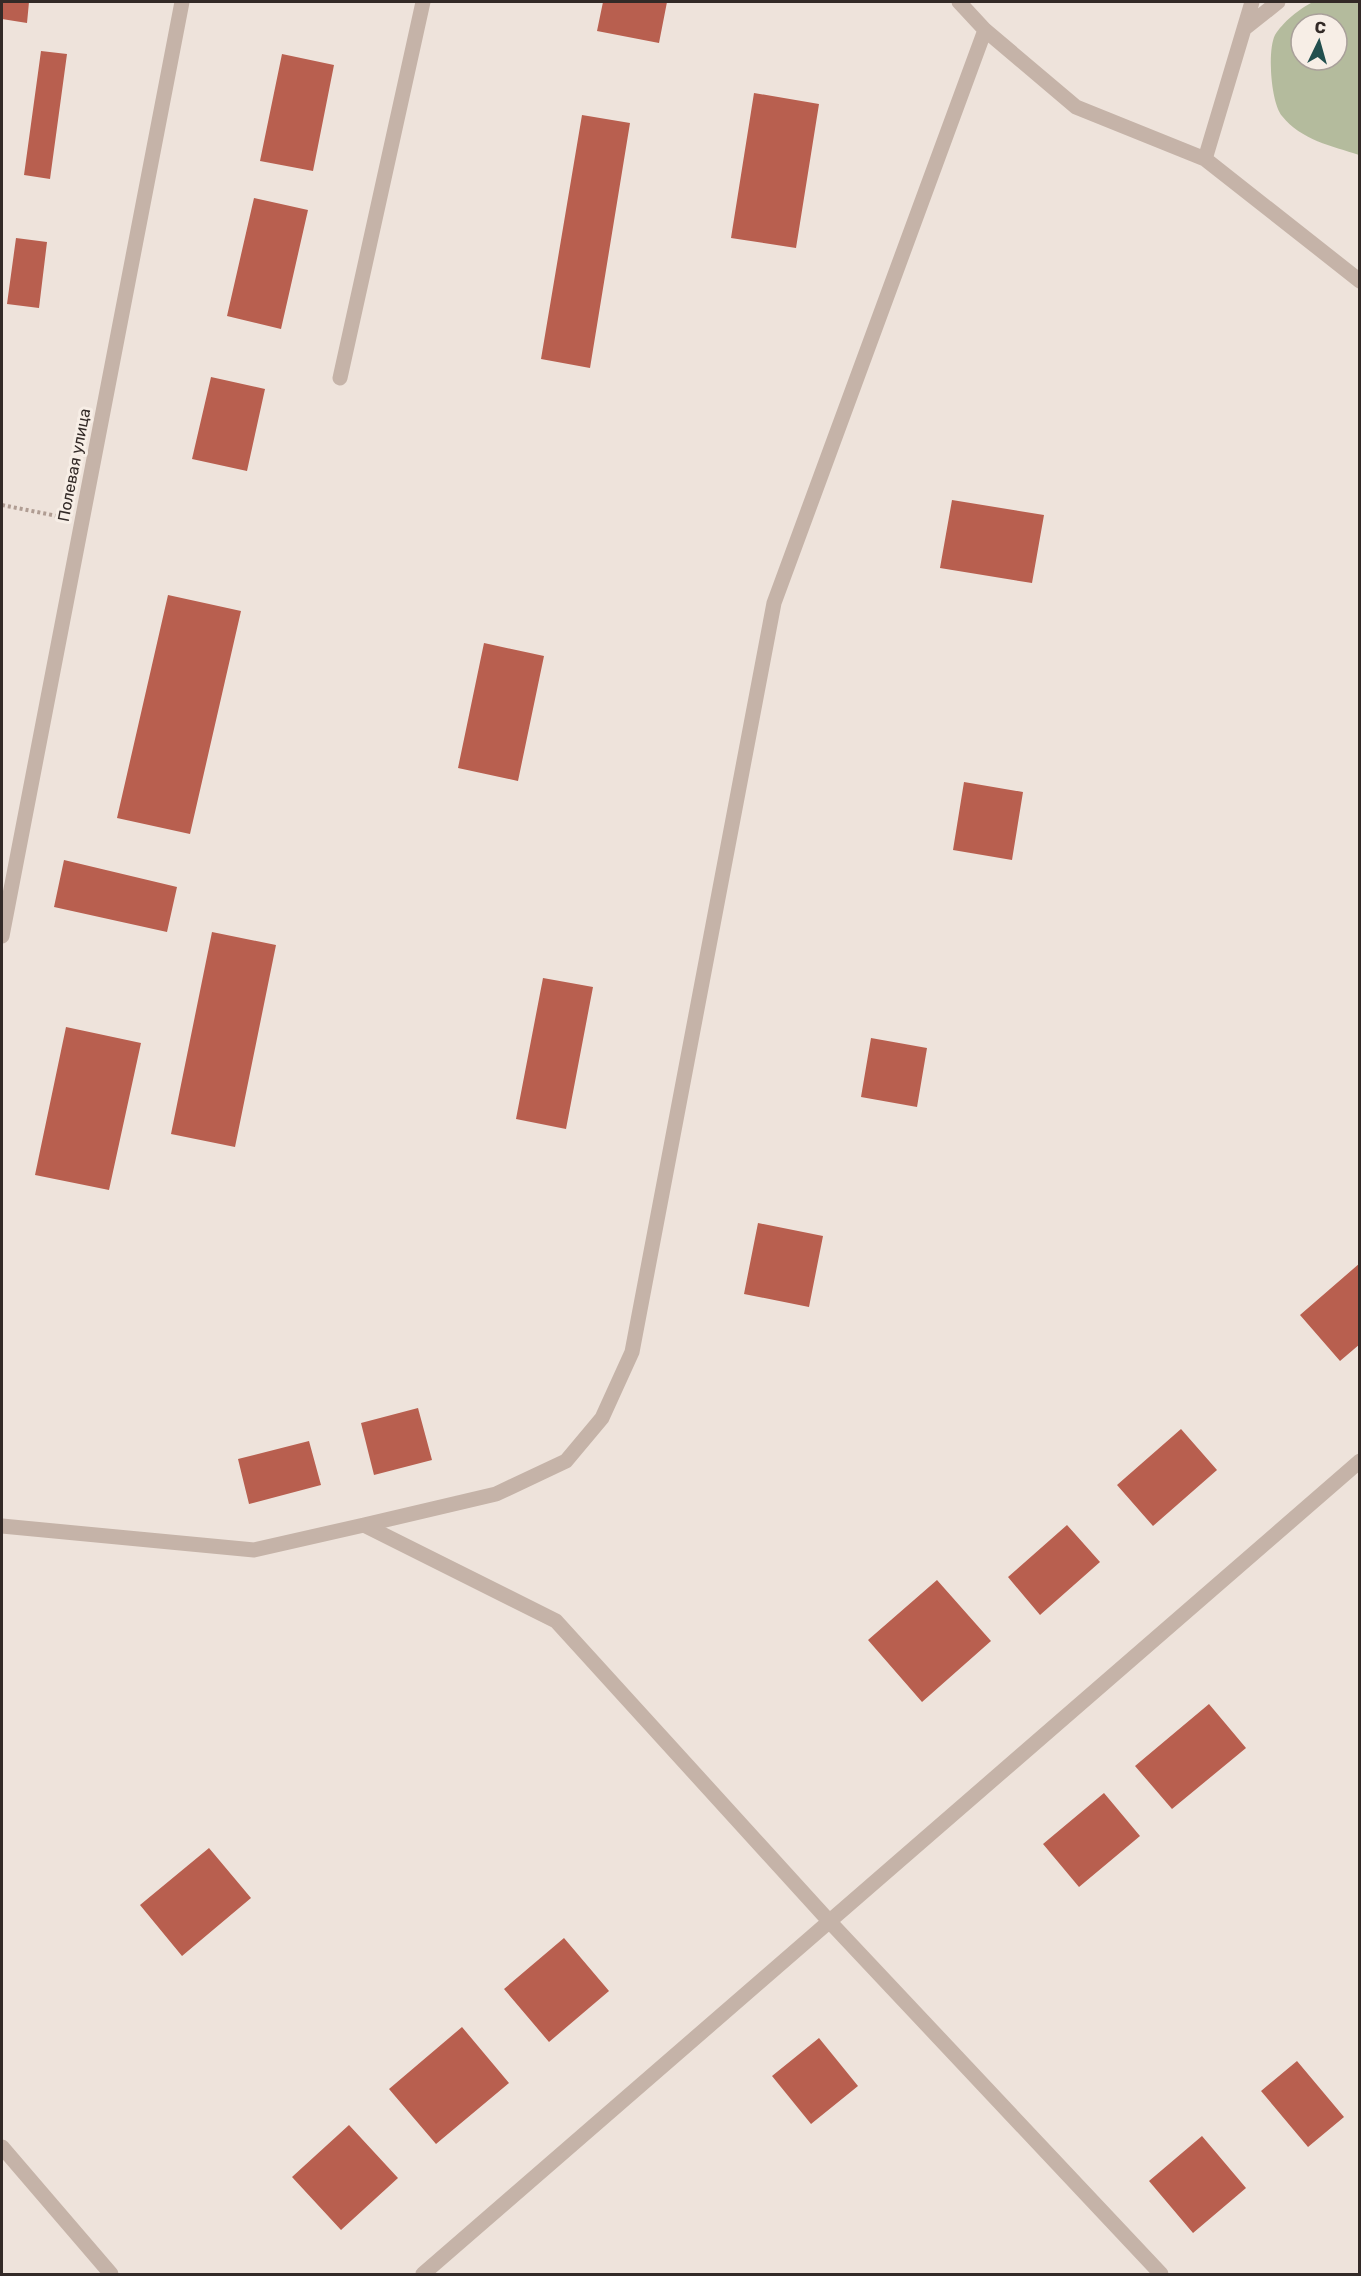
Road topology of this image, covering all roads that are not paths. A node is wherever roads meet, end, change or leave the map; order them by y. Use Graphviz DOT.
graph roads {
  1 [pos="182,2"];
  2 [pos="423,2"];
  3 [pos="959,2"];
  4 [pos="1252,2"];
  5 [pos="1278,2"];
  6 [pos="1244,29"];
  7 [pos="985,30"];
  8 [pos="1205,159"];
  9 [pos="1359,281"];
  10 [pos="340,378"];
  11 [pos="2,936"];
  12 [pos="1359,1461"];
  13 [pos="364,1525"];
  14 [pos="2,1526"];
  15 [pos="829,1921"];
  16 [pos="2,2147"];
  17 [pos="111,2274"];
  18 [pos="423,2274"];
  19 [pos="1161,2274"];
  1 -- 11 [label="street, Полевая улица"];
  2 -- 10 [label="street"];
  3 -- 7 [label="street"];
  4 -- 6 [label="street"];
  5 -- 6 [label="street"];
  6 -- 8 [label="street"];
  7 -- 8 [label="street"];
  7 -- 13 [label="street"];
  8 -- 9 [label="street"];
  12 -- 15 [label="street"];
  13 -- 14 [label="street"];
  13 -- 15 [label="street"];
  15 -- 18 [label="street"];
  15 -- 19 [label="street"];
  16 -- 17 [label="street"];
}
